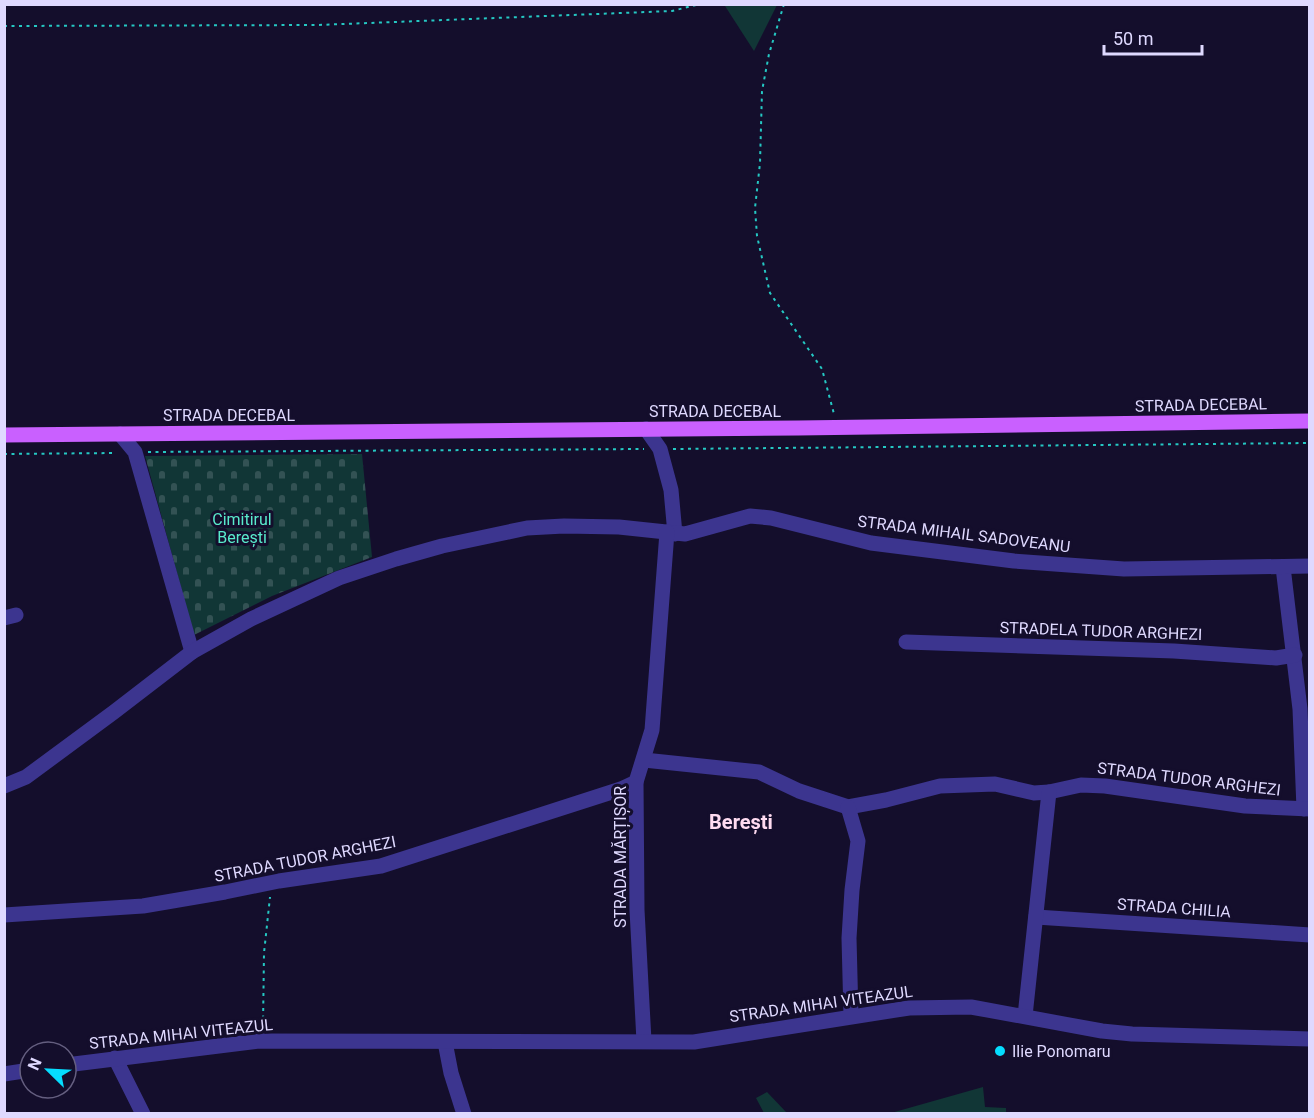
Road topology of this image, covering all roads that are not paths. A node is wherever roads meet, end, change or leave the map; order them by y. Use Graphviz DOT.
graph roads {
  1 [pos="1310,421"];
  2 [pos="646,429"];
  3 [pos="120,434"];
  4 [pos="4,435"];
  5 [pos="671,533"];
  6 [pos="1310,566"];
  7 [pos="1283,567"];
  8 [pos="906,642"];
  9 [pos="192,652"];
  10 [pos="1294,655"];
  11 [pos="644,760"];
  12 [pos="636,782"];
  13 [pos="4,786"];
  14 [pos="1049,792"];
  15 [pos="848,807"];
  16 [pos="1307,809"];
  17 [pos="4,915"];
  18 [pos="1036,917"];
  19 [pos="1310,935"];
  20 [pos="851,1016"];
  21 [pos="1025,1016"];
  22 [pos="1310,1039"];
  23 [pos="644,1041"];
  24 [pos="444,1042"];
  25 [pos="115,1058"];
  26 [pos="78,1063"];
  27 [pos="143,1113"];
  28 [pos="464,1113"];
  1 -- 2 [label="main road, STRADA DECEBAL"];
  2 -- 3 [label="main road, STRADA DECEBAL"];
  2 -- 5 [label="street, STRADA MĂRȚIȘOR"];
  3 -- 4 [label="main road, STRADA DECEBAL"];
  3 -- 9 [label="street"];
  5 -- 7 [label="street, STRADA MIHAIL SADOVEANU"];
  5 -- 9 [label="street, STRADA MIHAIL SADOVEANU"];
  5 -- 11 [label="street, STRADA MĂRȚIȘOR"];
  6 -- 7 [label="street, STRADA MIHAIL SADOVEANU"];
  7 -- 10 [label="street"];
  8 -- 10 [label="street, STRADELA TUDOR ARGHEZI"];
  9 -- 13 [label="street, STRADA MIHAIL SADOVEANU"];
  10 -- 16 [label="street"];
  11 -- 12 [label="street, STRADA MĂRȚIȘOR"];
  11 -- 15 [label="street, STRADA TUDOR ARGHEZI"];
  12 -- 17 [label="street, STRADA TUDOR ARGHEZI"];
  12 -- 23 [label="street, STRADA MĂRȚIȘOR"];
  14 -- 15 [label="street, STRADA TUDOR ARGHEZI"];
  14 -- 16 [label="street, STRADA TUDOR ARGHEZI"];
  14 -- 18 [label="street"];
  15 -- 20 [label="street"];
  18 -- 19 [label="street, STRADA CHILIA"];
  18 -- 21 [label="street"];
  20 -- 21 [label="street, STRADA MIHAI VITEAZUL"];
  20 -- 23 [label="street, STRADA MIHAI VITEAZUL"];
  21 -- 22 [label="street, STRADA MIHAI VITEAZUL"];
  23 -- 24 [label="street, STRADA MIHAI VITEAZUL"];
  24 -- 25 [label="street, STRADA MIHAI VITEAZUL"];
  24 -- 28 [label="street"];
  25 -- 26 [label="street, STRADA MIHAI VITEAZUL"];
  25 -- 27 [label="street"];
}
